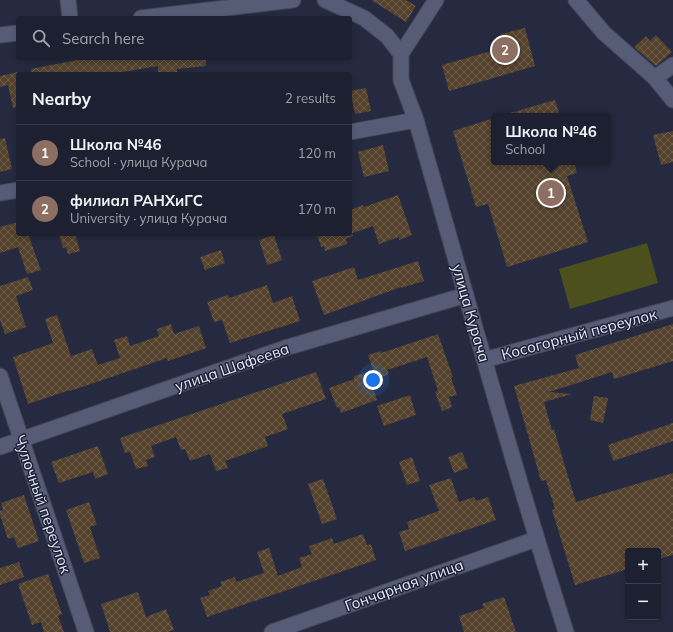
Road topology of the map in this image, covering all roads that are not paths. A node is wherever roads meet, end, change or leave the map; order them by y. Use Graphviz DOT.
graph roads {
  1 [pos="68,0"];
  2 [pos="293,0"];
  3 [pos="326,0"];
  4 [pos="436,0"];
  5 [pos="576,0"];
  6 [pos="70,16"];
  7 [pos="158,16"];
  8 [pos="16,34"];
  9 [pos="0,35"];
  10 [pos="401,54"];
  11 [pos="673,65"];
  12 [pos="655,78"];
  13 [pos="673,100"];
  14 [pos="416,120"];
  15 [pos="352,132"];
  16 [pos="16,190"];
  17 [pos="0,193"];
  18 [pos="466,295"];
  19 [pos="673,308"];
  20 [pos="484,360"];
  21 [pos="0,376"];
  22 [pos="21,440"];
  23 [pos="0,446"];
  24 [pos="536,539"];
  25 [pos="86,632"];
  26 [pos="272,632"];
  27 [pos="566,632"];
  1 -- 6 [label="street"];
  2 -- 7 [label="street"];
  3 -- 10 [label="street"];
  4 -- 10 [label="street"];
  5 -- 12 [label="street"];
  8 -- 9 [label="street"];
  10 -- 14 [label="street, улица Курача"];
  11 -- 12 [label="street"];
  12 -- 13 [label="street"];
  14 -- 15 [label="street"];
  14 -- 18 [label="street, улица Курача"];
  16 -- 17 [label="street"];
  18 -- 20 [label="street, улица Курача"];
  18 -- 22 [label="street, улица Шафеева"];
  19 -- 20 [label="street, Косогорный переулок"];
  20 -- 24 [label="street, улица Курача"];
  21 -- 22 [label="street, Чулочный переулок"];
  22 -- 23 [label="street, улица Шафеева"];
  22 -- 25 [label="street, Чулочный переулок"];
  24 -- 26 [label="street, Гончарная улица"];
  24 -- 27 [label="street, улица Курача"];
}
